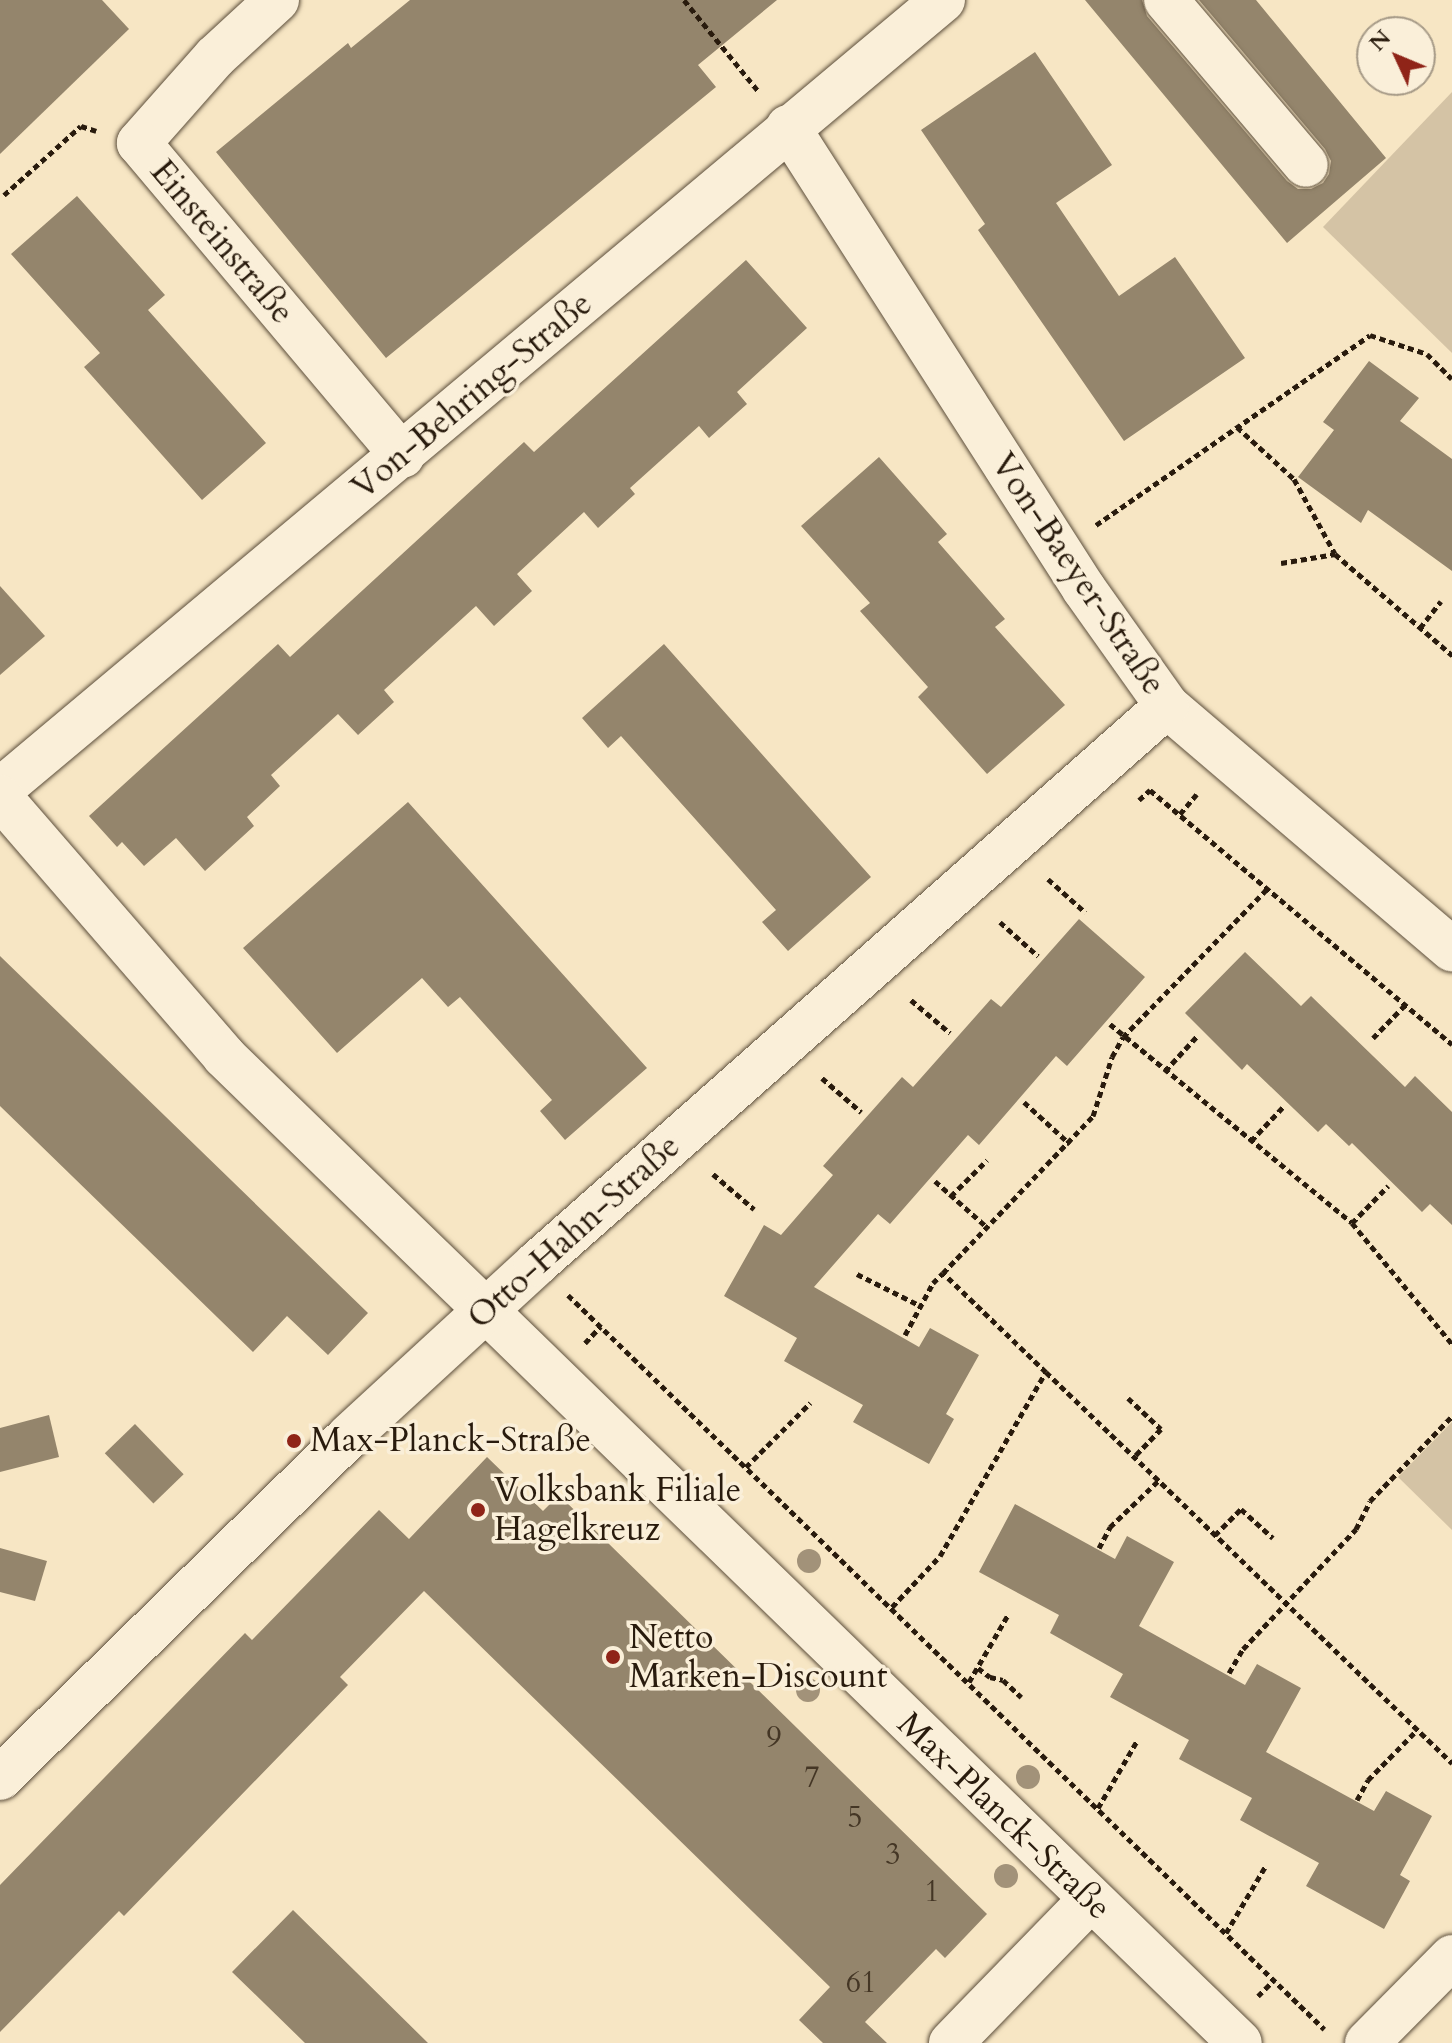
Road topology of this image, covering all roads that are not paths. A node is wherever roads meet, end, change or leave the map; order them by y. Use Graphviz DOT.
graph roads {
  1 [pos="277,0"];
  2 [pos="943,0"];
  3 [pos="1166,0"];
  4 [pos="788,127"];
  5 [pos="1306,165"];
  6 [pos="403,456"];
  7 [pos="1167,706"];
  8 [pos="0,790"];
  9 [pos="0,797"];
  10 [pos="1452,949"];
  11 [pos="485,1312"];
  12 [pos="0,1778"];
  13 [pos="1091,1899"];
  14 [pos="1452,1957"];
  15 [pos="1347,2038"];
  16 [pos="951,2043"];
  17 [pos="1240,2043"];
  1 -- 6 [label="street, Einsteinstraße"];
  2 -- 4 [label="street, Von-Behring-Straße"];
  3 -- 5 [label="street"];
  4 -- 6 [label="street, Von-Behring-Straße"];
  4 -- 7 [label="street, Von-Baeyer-Straße"];
  6 -- 8 [label="street, Von-Behring-Straße"];
  7 -- 10 [label="street, Von-Baeyer-Straße"];
  7 -- 11 [label="street, Otto-Hahn-Straße"];
  9 -- 11 [label="street, Max-Planck-Straße"];
  11 -- 12 [label="street, Otto-Hahn-Straße"];
  11 -- 13 [label="street, Max-Planck-Straße"];
  13 -- 16 [label="street"];
  13 -- 17 [label="street, Max-Planck-Straße"];
  14 -- 15 [label="street"];
}
